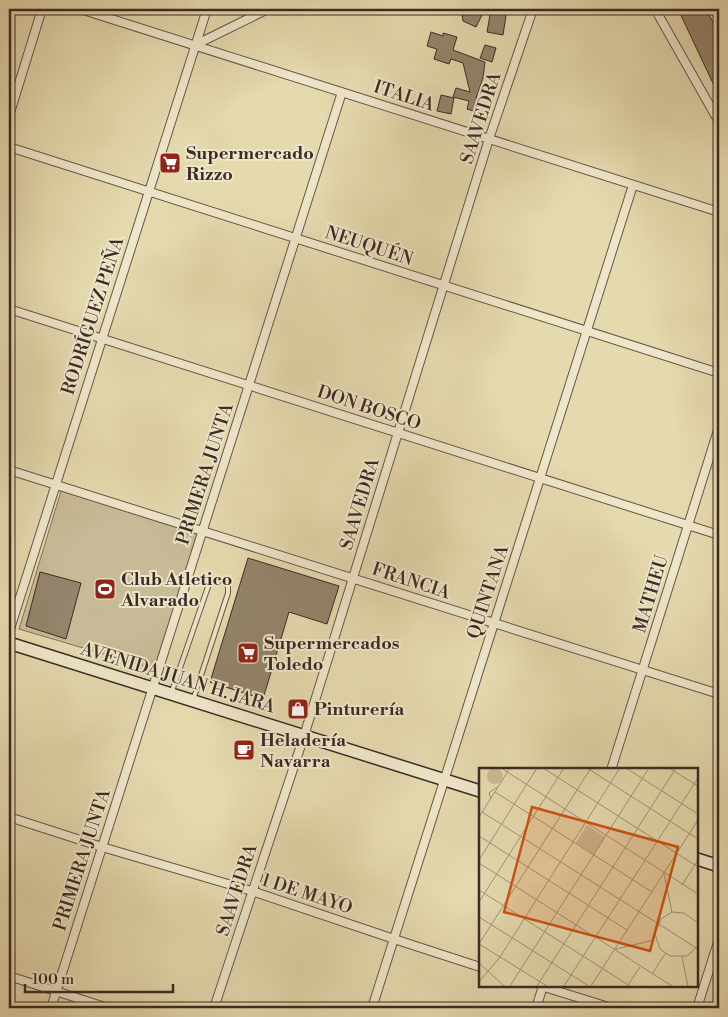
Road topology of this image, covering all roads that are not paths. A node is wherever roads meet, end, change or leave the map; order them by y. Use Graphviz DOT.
graph roads {
  1 [pos="42,9"];
  2 [pos="80,9"];
  3 [pos="207,9"];
  4 [pos="268,9"];
  5 [pos="533,9"];
  6 [pos="655,9"];
  7 [pos="195,45"];
  8 [pos="342,92"];
  9 [pos="9,116"];
  10 [pos="719,122"];
  11 [pos="489,139"];
  12 [pos="9,147"];
  13 [pos="633,184"];
  14 [pos="148,192"];
  15 [pos="719,212"];
  16 [pos="296,238"];
  17 [pos="444,285"];
  18 [pos="9,309"];
  19 [pos="587,331"];
  20 [pos="102,339"];
  21 [pos="719,373"];
  22 [pos="249,386"];
  23 [pos="719,428"];
  24 [pos="398,433"];
  25 [pos="9,470"];
  26 [pos="540,478"];
  27 [pos="56,485"];
  28 [pos="688,525"];
  29 [pos="203,531"];
  30 [pos="719,535"];
  31 [pos="353,579"];
  32 [pos="494,623"];
  33 [pos="9,632"];
  34 [pos="9,643"];
  35 [pos="642,670"];
  36 [pos="153,688"];
  37 [pos="171,694"];
  38 [pos="719,694"];
  39 [pos="193,700"];
  40 [pos="304,736"];
  41 [pos="612,768"];
  42 [pos="445,780"];
  43 [pos="479,791"];
  44 [pos="9,817"];
  45 [pos="102,847"];
  46 [pos="698,859"];
  47 [pos="719,866"];
  48 [pos="252,892"];
  49 [pos="394,939"];
  50 [pos="719,939"];
  51 [pos="479,967"];
  52 [pos="9,976"];
  53 [pos="542,987"];
  54 [pos="545,987"];
  55 [pos="56,991"];
  56 [pos="50,1008"];
  57 [pos="108,1008"];
  58 [pos="214,1008"];
  59 [pos="372,1008"];
  60 [pos="536,1008"];
  61 [pos="612,1008"];
  62 [pos="697,1008"];
  1 -- 9 [label="street"];
  2 -- 7 [label="street, ITALIA"];
  3 -- 7 [label="street, RODRÍGUEZ PEÑA"];
  4 -- 7 [label="street"];
  5 -- 11 [label="street, SAAVEDRA"];
  6 -- 10 [label="street"];
  7 -- 8 [label="street, ITALIA"];
  7 -- 14 [label="street, RODRÍGUEZ PEÑA"];
  8 -- 11 [label="street, ITALIA"];
  8 -- 16 [label="street, PRIMERA JUNTA"];
  11 -- 13 [label="street, ITALIA"];
  11 -- 17 [label="street, SAAVEDRA"];
  12 -- 14 [label="street, NEUQUÉN"];
  13 -- 15 [label="street, ITALIA"];
  13 -- 19 [label="street, QUINTANA"];
  14 -- 16 [label="street, NEUQUÉN"];
  14 -- 20 [label="street, RODRÍGUEZ PEÑA"];
  16 -- 17 [label="street, NEUQUÉN"];
  16 -- 22 [label="street, PRIMERA JUNTA"];
  17 -- 19 [label="street, NEUQUÉN"];
  17 -- 24 [label="street, SAAVEDRA"];
  18 -- 20 [label="street, DON BOSCO"];
  19 -- 21 [label="street, NEUQUÉN"];
  19 -- 26 [label="street, QUINTANA"];
  20 -- 22 [label="street, DON BOSCO"];
  20 -- 27 [label="street, RODRÍGUEZ PEÑA"];
  22 -- 24 [label="street, DON BOSCO"];
  22 -- 29 [label="street, PRIMERA JUNTA"];
  23 -- 28 [label="street, MATHEU"];
  24 -- 26 [label="street, DON BOSCO"];
  24 -- 31 [label="street, SAAVEDRA"];
  25 -- 27 [label="street, FRANCIA"];
  26 -- 28 [label="street, DON BOSCO"];
  26 -- 32 [label="street, QUINTANA"];
  27 -- 29 [label="street, FRANCIA"];
  27 -- 33 [label="street, RODRÍGUEZ PEÑA"];
  28 -- 30 [label="street, DON BOSCO"];
  28 -- 35 [label="street, MATHEU"];
  29 -- 31 [label="street, FRANCIA"];
  29 -- 36 [label="street, PRIMERA JUNTA"];
  31 -- 32 [label="street, FRANCIA"];
  31 -- 40 [label="street, SAAVEDRA"];
  32 -- 35 [label="street, FRANCIA"];
  32 -- 42 [label="street, QUINTANA"];
  34 -- 36 [label="main road, AVENIDA JUAN H. JARA"];
  35 -- 38 [label="street, FRANCIA"];
  35 -- 41 [label="street, MATHEU"];
  36 -- 37 [label="main road, AVENIDA JUAN H. JARA"];
  36 -- 45 [label="street, PRIMERA JUNTA"];
  37 -- 39 [label="main road, AVENIDA JUAN H. JARA"];
  37 -- 39 [label="lane"];
  39 -- 40 [label="main road, AVENIDA JUAN H. JARA"];
  40 -- 42 [label="main road, AVENIDA JUAN H. JARA"];
  40 -- 48 [label="street, SAAVEDRA"];
  42 -- 43 [label="main road, AVENIDA JUAN H. JARA"];
  42 -- 49 [label="street, QUINTANA"];
  44 -- 45 [label="street, 1 DE MAYO"];
  45 -- 48 [label="street, 1 DE MAYO"];
  45 -- 55 [label="street, PRIMERA JUNTA"];
  46 -- 47 [label="main road"];
  48 -- 49 [label="street, 1 DE MAYO"];
  48 -- 58 [label="street, SAAVEDRA"];
  49 -- 51 [label="street, 1 DE MAYO"];
  49 -- 59 [label="street, QUINTANA"];
  50 -- 62 [label="street"];
  52 -- 55 [label="street"];
  53 -- 60 [label="street"];
  54 -- 61 [label="street"];
  55 -- 56 [label="street, PRIMERA JUNTA"];
  55 -- 57 [label="street"];
}
